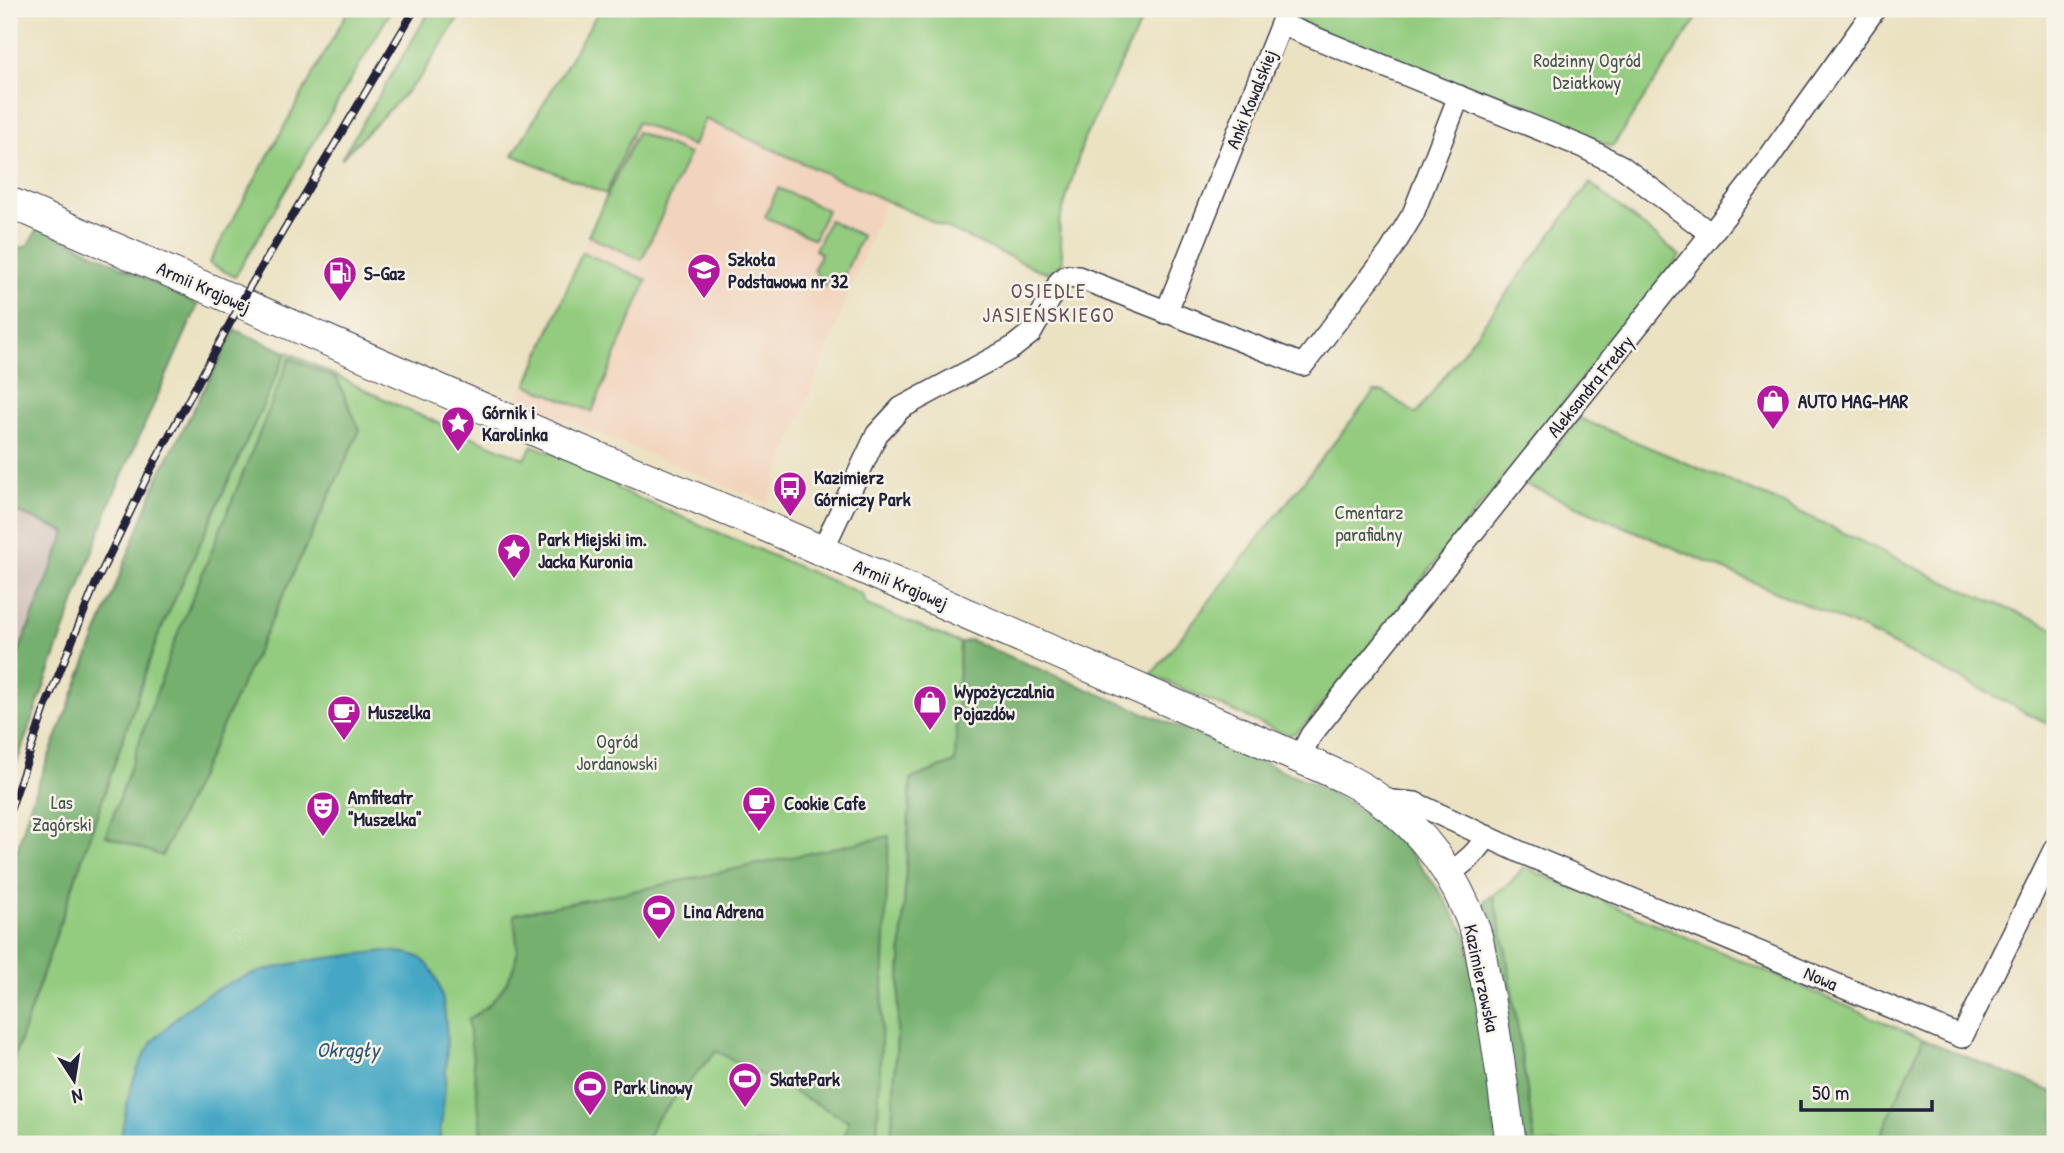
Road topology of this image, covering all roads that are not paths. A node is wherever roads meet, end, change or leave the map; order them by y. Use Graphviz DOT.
graph roads {
  1 [pos="1875,9"];
  2 [pos="1460,96"];
  3 [pos="9,202"];
  4 [pos="1711,234"];
  5 [pos="1166,313"];
  6 [pos="822,551"];
  7 [pos="1299,758"];
  8 [pos="1381,800"];
  9 [pos="1486,836"];
  10 [pos="2055,848"];
  11 [pos="1449,874"];
  12 [pos="1511,1144"];
  1 -- 4 [label="street, Aleksandra Fredry"];
  2 -- 4 [label="street, Anki Kowalskiej"];
  2 -- 5 [label="street"];
  2 -- 5 [label="street, Anki Kowalskiej"];
  3 -- 6 [label="street, Armii Krajowej"];
  4 -- 7 [label="street, Aleksandra Fredry"];
  5 -- 6 [label="street"];
  6 -- 7 [label="street, Armii Krajowej"];
  7 -- 8 [label="street, Armii Krajowej"];
  8 -- 9 [label="street, Nowa"];
  8 -- 11 [label="street, Kazimierzowska"];
  9 -- 10 [label="street, Nowa"];
  9 -- 11 [label="street"];
  11 -- 12 [label="street, Kazimierzowska"];
}
